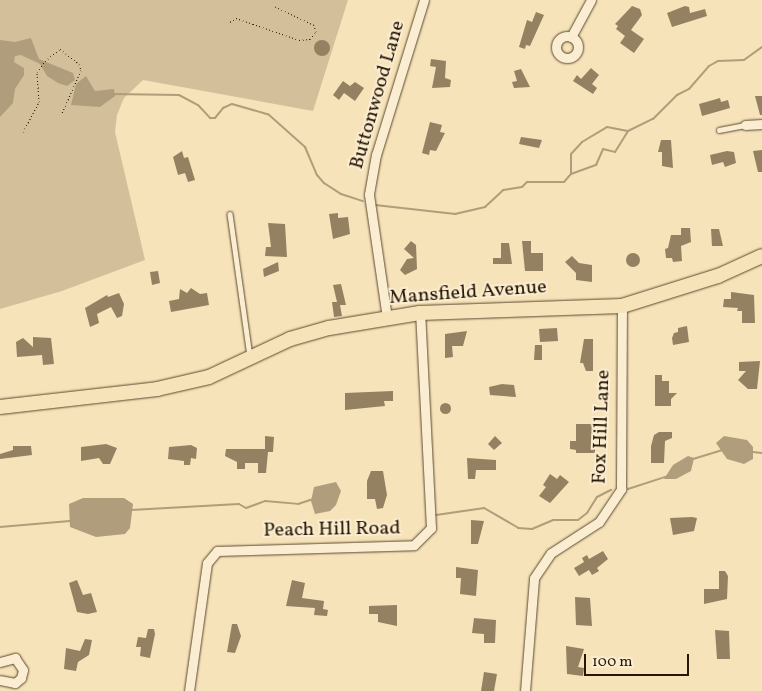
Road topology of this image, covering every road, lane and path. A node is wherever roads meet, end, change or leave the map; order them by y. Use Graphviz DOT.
graph roads {
  1 [pos="424,0"];
  2 [pos="591,0"];
  3 [pos="274,6"];
  4 [pos="230,22"];
  5 [pos="571,37"];
  6 [pos="62,113"];
  7 [pos="762,124"];
  8 [pos="745,125"];
  9 [pos="719,130"];
  10 [pos="23,132"];
  11 [pos="230,214"];
  12 [pos="762,256"];
  13 [pos="622,306"];
  14 [pos="420,312"];
  15 [pos="387,318"];
  16 [pos="250,358"];
  17 [pos="0,407"];
  18 [pos="0,662"];
  19 [pos="0,680"];
  20 [pos="189,691"];
  21 [pos="525,691"];
  1 -- 15 [label="street, Buttonwood Lane"];
  2 -- 5 [label="street"];
  3 -- 4 [label="path"];
  6 -- 10 [label="path"];
  7 -- 8 [label="street"];
  8 -- 9 [label="lane"];
  11 -- 16 [label="lane"];
  12 -- 13 [label="main road, Mansfield Avenue"];
  13 -- 14 [label="main road, Mansfield Avenue"];
  13 -- 21 [label="street, Fox Hill Lane"];
  14 -- 15 [label="main road, Mansfield Avenue"];
  14 -- 20 [label="street, Peach Hill Road"];
  15 -- 16 [label="main road, Mansfield Avenue"];
  16 -- 17 [label="main road, Mansfield Avenue"];
  18 -- 19 [label="street"];
}
